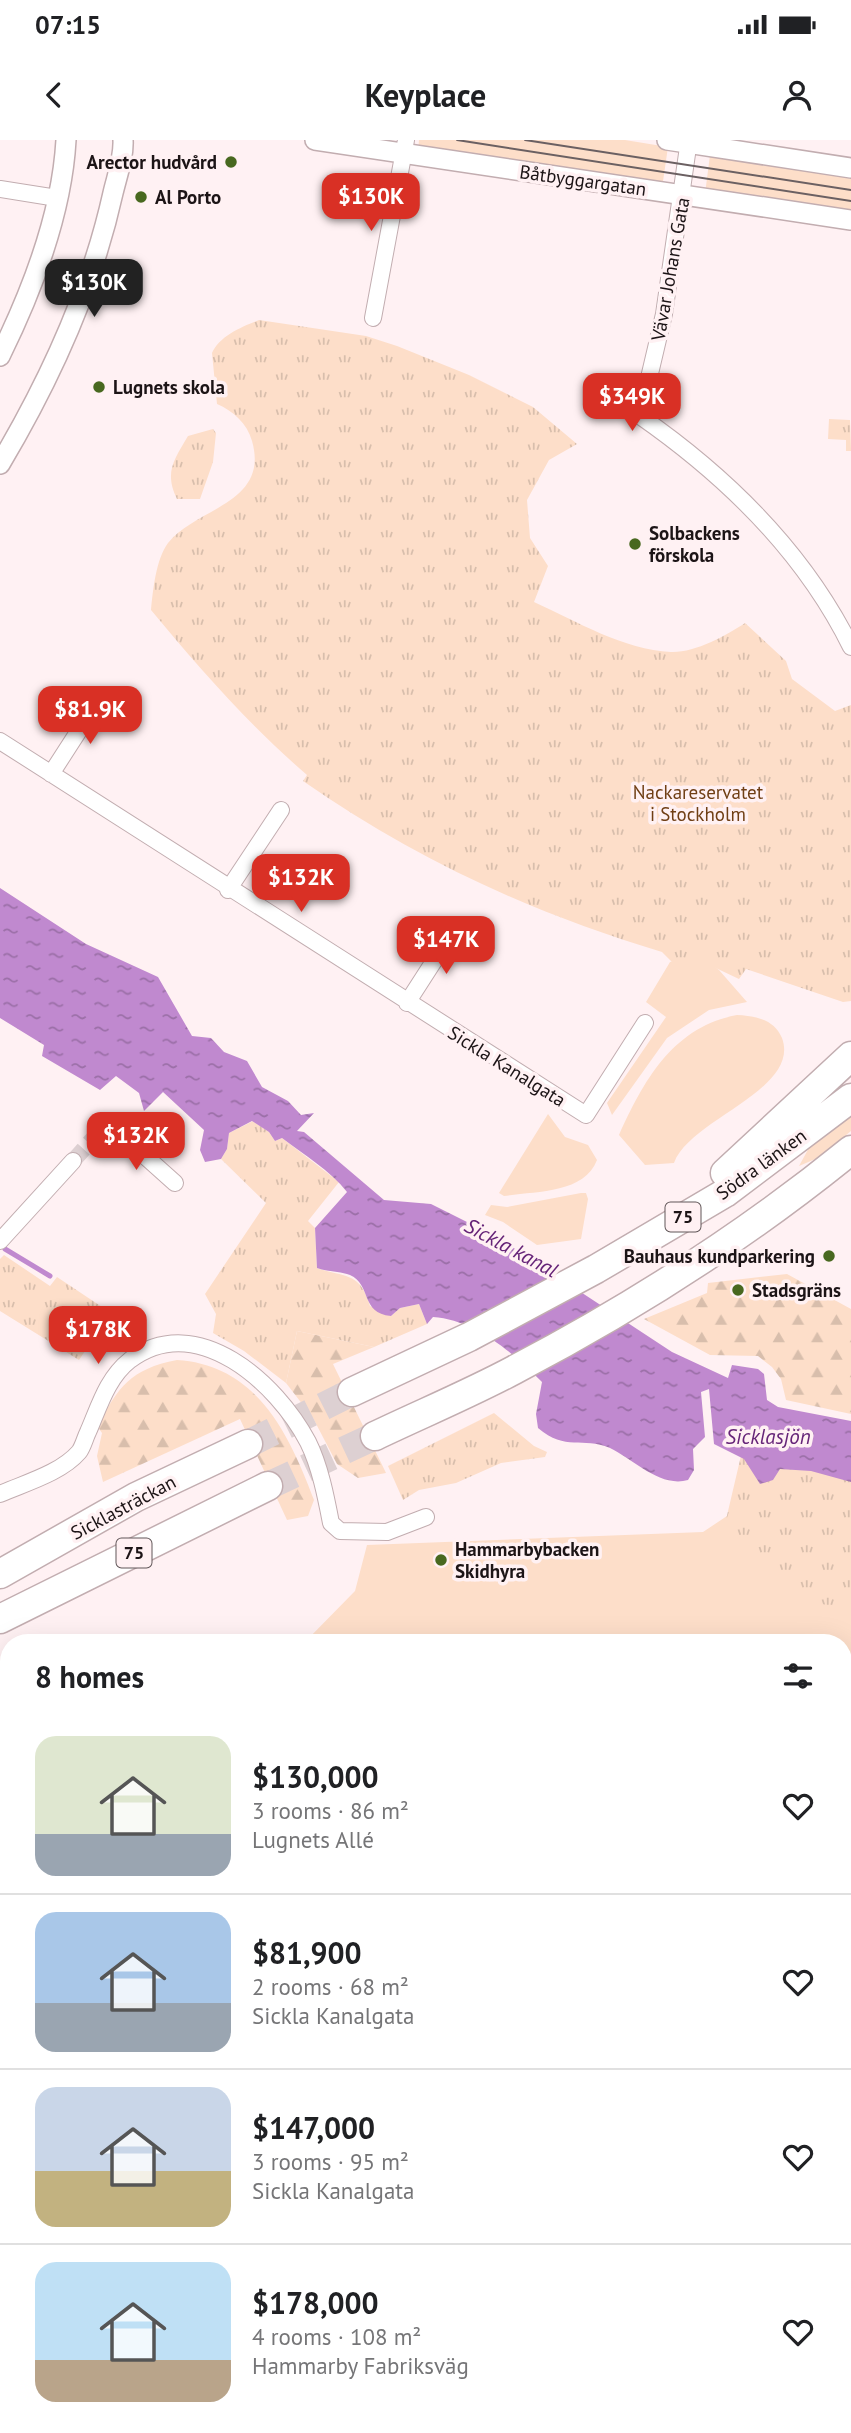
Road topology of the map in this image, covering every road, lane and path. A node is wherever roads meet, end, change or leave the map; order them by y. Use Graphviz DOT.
graph roads {
  1 [pos="65,140"];
  2 [pos="315,140"];
  3 [pos="667,140"];
  4 [pos="689,141"];
  5 [pos="125,143"];
  6 [pos="406,147"];
  7 [pos="851,167"];
  8 [pos="0,189"];
  9 [pos="682,195"];
  10 [pos="57,198"];
  11 [pos="851,220"];
  12 [pos="373,318"];
  13 [pos="0,356"];
  14 [pos="0,464"];
  15 [pos="851,647"];
  16 [pos="100,698"];
  17 [pos="0,741"];
  18 [pos="51,774"];
  19 [pos="281,810"];
  20 [pos="228,890"];
  21 [pos="454,930"];
  22 [pos="407,1003"];
  23 [pos="645,1023"];
  24 [pos="851,1056"];
  25 [pos="851,1098"];
  26 [pos="98,1133"];
  27 [pos="851,1150"];
  28 [pos="73,1161"];
  29 [pos="851,1175"];
  30 [pos="175,1183"];
  31 [pos="0,1241"];
  32 [pos="689,1267"];
  33 [pos="596,1269"];
  34 [pos="352,1392"];
  35 [pos="375,1436"];
  36 [pos="248,1444"];
  37 [pos="268,1486"];
  38 [pos="0,1494"];
  39 [pos="136,1497"];
  40 [pos="426,1517"];
  41 [pos="0,1556"];
  42 [pos="0,1574"];
  43 [pos="0,1619"];
  1 -- 10 [label="street"];
  2 -- 6 [label="street, Båtbyggargatan"];
  3 -- 4 [label="street"];
  4 -- 7 [label="street"];
  4 -- 9 [label="street, Vävar Johans Gata"];
  5 -- 14 [label="street"];
  6 -- 9 [label="street, Båtbyggargatan"];
  6 -- 12 [label="street"];
  8 -- 10 [label="street"];
  9 -- 11 [label="street, Båtbyggargatan"];
  9 -- 15 [label="street, Vävar Johans Gata"];
  10 -- 13 [label="street"];
  16 -- 18 [label="street"];
  17 -- 18 [label="street, Sickla Kanalgata"];
  18 -- 20 [label="street, Sickla Kanalgata"];
  19 -- 20 [label="street"];
  20 -- 22 [label="street, Sickla Kanalgata"];
  21 -- 22 [label="street"];
  22 -- 23 [label="street, Sickla Kanalgata"];
  24 -- 33 [label="highway"];
  25 -- 33 [label="highway, Södra länken / 75"];
  26 -- 30 [label="street"];
  27 -- 32 [label="highway, 75"];
  28 -- 31 [label="street"];
  29 -- 32 [label="highway"];
  32 -- 35 [label="highway, 75"];
  33 -- 34 [label="highway, 75"];
  36 -- 39 [label="highway, Sicklasträckan / 75"];
  37 -- 43 [label="highway, 75"];
  38 -- 40 [label="street"];
  39 -- 41 [label="highway"];
  39 -- 42 [label="highway, Sicklasträckan / 75"];
}
